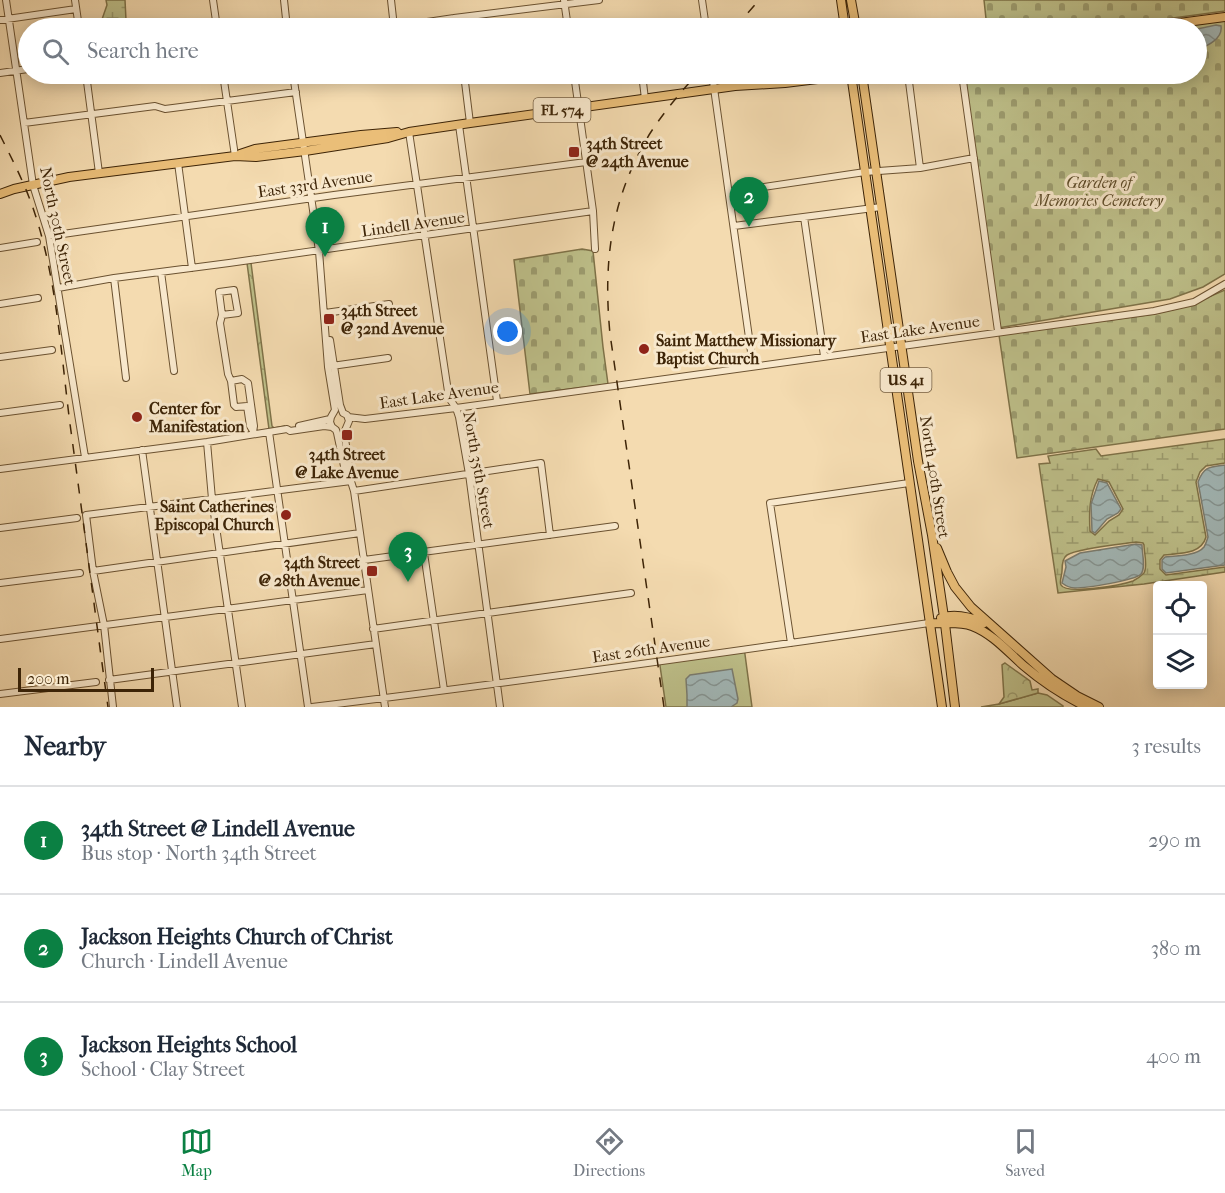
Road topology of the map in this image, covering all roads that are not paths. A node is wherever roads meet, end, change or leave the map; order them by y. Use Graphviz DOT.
graph roads {
  1 [pos="6,0"];
  2 [pos="75,0"];
  3 [pos="213,0"];
  4 [pos="284,0"];
  5 [pos="391,0"];
  6 [pos="599,0"];
  7 [pos="702,0"];
  8 [pos="841,0"];
  9 [pos="852,0"];
  10 [pos="564,2"];
  11 [pos="76,9"];
  12 [pos="1225,17"];
  13 [pos="77,18"];
  14 [pos="216,18"];
  15 [pos="286,18"];
  16 [pos="393,18"];
  17 [pos="454,18"];
  18 [pos="566,18"];
  19 [pos="705,18"];
  20 [pos="844,18"];
  21 [pos="855,18"];
  22 [pos="9,19"];
  23 [pos="1207,19"];
  24 [pos="0,20"];
  25 [pos="16,70"];
  26 [pos="0,73"];
  27 [pos="18,83"];
  28 [pos="18,84"];
  29 [pos="87,84"];
  30 [pos="225,84"];
  31 [pos="295,84"];
  32 [pos="465,84"];
  33 [pos="575,84"];
  34 [pos="643,84"];
  35 [pos="713,84"];
  36 [pos="745,84"];
  37 [pos="760,84"];
  38 [pos="857,84"];
  39 [pos="858,84"];
  40 [pos="909,84"];
  41 [pos="963,84"];
  42 [pos="735,86"];
  43 [pos="714,89"];
  44 [pos="296,92"];
  45 [pos="645,99"];
  46 [pos="228,101"];
  47 [pos="579,108"];
  48 [pos="91,115"];
  49 [pos="24,123"];
  50 [pos="470,123"];
  51 [pos="459,125"];
  52 [pos="410,132"];
  53 [pos="304,147"];
  54 [pos="235,156"];
  55 [pos="974,158"];
  56 [pos="586,162"];
  57 [pos="178,163"];
  58 [pos="921,168"];
  59 [pos="876,171"];
  60 [pos="865,172"];
  61 [pos="99,173"];
  62 [pos="466,178"];
  63 [pos="417,183"];
  64 [pos="33,185"];
  65 [pos="0,192"];
  66 [pos="730,192"];
  67 [pos="310,198"];
  68 [pos="881,207"];
  69 [pos="870,208"];
  70 [pos="593,211"];
  71 [pos="186,217"];
  72 [pos="804,217"];
  73 [pos="734,226"];
  74 [pos="473,229"];
  75 [pos="49,236"];
  76 [pos="424,236"];
  77 [pos="37,242"];
  78 [pos="0,248"];
  79 [pos="595,249"];
  80 [pos="319,251"];
  81 [pos="192,268"];
  82 [pos="161,272"];
  83 [pos="891,275"];
  84 [pos="880,277"];
  85 [pos="114,278"];
  86 [pos="1225,284"];
  87 [pos="58,288"];
  88 [pos="38,298"];
  89 [pos="0,304"];
  90 [pos="389,304"];
  91 [pos="325,313"];
  92 [pos="222,315"];
  93 [pos="998,331"];
  94 [pos="901,345"];
  95 [pos="891,346"];
  96 [pos="52,350"];
  97 [pos="824,356"];
  98 [pos="0,357"];
  99 [pos="388,358"];
  100 [pos="753,366"];
  101 [pos="332,367"];
  102 [pos="174,371"];
  103 [pos="126,378"];
  104 [pos="231,381"];
  105 [pos="497,401"];
  106 [pos="60,405"];
  107 [pos="456,408"];
  108 [pos="0,413"];
  109 [pos="345,415"];
  110 [pos="332,416"];
  111 [pos="365,419"];
  112 [pos="346,428"];
  113 [pos="287,429"];
  114 [pos="334,429"];
  115 [pos="253,432"];
  116 [pos="269,432"];
  117 [pos="914,432"];
  118 [pos="903,434"];
  119 [pos="207,442"];
  120 [pos="142,450"];
  121 [pos="85,458"];
  122 [pos="0,469"];
  123 [pos="469,474"];
  124 [pos="350,478"];
  125 [pos="909,483"];
  126 [pos="278,491"];
  127 [pos="354,491"];
  128 [pos="212,499"];
  129 [pos="150,507"];
  130 [pos="77,518"];
  131 [pos="615,526"];
  132 [pos="0,528"];
  133 [pos="360,532"];
  134 [pos="550,535"];
  135 [pos="932,535"];
  136 [pos="285,544"];
  137 [pos="478,545"];
  138 [pos="220,553"];
  139 [pos="424,553"];
  140 [pos="364,560"];
  141 [pos="157,562"];
  142 [pos="93,572"];
  143 [pos="80,573"];
  144 [pos="0,584"];
  145 [pos="368,590"];
  146 [pos="631,593"];
  147 [pos="293,600"];
  148 [pos="228,608"];
  149 [pos="489,614"];
  150 [pos="164,617"];
  151 [pos="944,620"];
  152 [pos="435,621"];
  153 [pos="929,623"];
  154 [pos="104,625"];
  155 [pos="991,626"];
  156 [pos="373,629"];
  157 [pos="0,639"];
  158 [pos="376,644"];
  159 [pos="791,644"];
  160 [pos="300,654"];
  161 [pos="237,662"];
  162 [pos="172,671"];
  163 [pos="109,680"];
  164 [pos="96,681"];
  165 [pos="497,683"];
  166 [pos="444,690"];
  167 [pos="0,694"];
  168 [pos="384,698"];
  169 [pos="113,707"];
  170 [pos="177,707"];
  171 [pos="242,707"];
  172 [pos="310,707"];
  173 [pos="385,707"];
  174 [pos="500,707"];
  175 [pos="942,707"];
  176 [pos="955,707"];
  177 [pos="1087,707"];
  178 [pos="1100,707"];
  1 -- 22 [label="street, North 30th Street"];
  2 -- 11 [label="street"];
  3 -- 14 [label="street"];
  4 -- 15 [label="street"];
  5 -- 16 [label="street"];
  6 -- 10 [label="street"];
  7 -- 19 [label="street"];
  8 -- 20 [label="main road"];
  9 -- 21 [label="main road"];
  10 -- 17 [label="street"];
  10 -- 18 [label="street"];
  11 -- 13 [label="street"];
  11 -- 22 [label="street"];
  12 -- 23 [label="main road"];
  22 -- 24 [label="street"];
  22 -- 25 [label="street, North 30th Street"];
  25 -- 26 [label="street"];
  25 -- 27 [label="street, North 30th Street"];
  28 -- 49 [label="street, North 30th Street"];
  29 -- 48 [label="street"];
  30 -- 46 [label="street"];
  31 -- 44 [label="street"];
  32 -- 50 [label="street"];
  33 -- 47 [label="street"];
  34 -- 45 [label="street"];
  35 -- 43 [label="street"];
  36 -- 42 [label="main road, FL 574"];
  37 -- 42 [label="main road, FL 574"];
  38 -- 60 [label="main road, North 40th Street / US 41"];
  39 -- 59 [label="main road, North 40th Street / US 41"];
  40 -- 58 [label="street"];
  41 -- 55 [label="street"];
  42 -- 43 [label="main road, FL 574"];
  43 -- 45 [label="main road, FL 574"];
  43 -- 66 [label="street"];
  44 -- 46 [label="street"];
  44 -- 53 [label="street"];
  45 -- 47 [label="main road, FL 574"];
  46 -- 48 [label="street"];
  46 -- 54 [label="street"];
  47 -- 50 [label="main road, FL 574"];
  47 -- 56 [label="street"];
  48 -- 49 [label="street"];
  48 -- 61 [label="street"];
  49 -- 64 [label="street, North 30th Street"];
  50 -- 51 [label="main road, FL 574"];
  51 -- 52 [label="main road, FL 574"];
  51 -- 62 [label="street"];
  52 -- 53 [label="main road, FL 574"];
  52 -- 63 [label="street, North 35th Street"];
  53 -- 54 [label="main road, FL 574"];
  53 -- 67 [label="street"];
  54 -- 57 [label="main road, FL 574"];
  55 -- 58 [label="street"];
  55 -- 93 [label="street"];
  56 -- 62 [label="street, East 33rd Avenue"];
  56 -- 70 [label="street"];
  57 -- 61 [label="main road, FL 574"];
  57 -- 71 [label="street"];
  58 -- 59 [label="street"];
  59 -- 60 [label="street"];
  59 -- 68 [label="main road, North 40th Street / US 41"];
  60 -- 66 [label="street"];
  60 -- 69 [label="main road, North 40th Street / US 41"];
  61 -- 64 [label="main road, FL 574"];
  62 -- 63 [label="street, East 33rd Avenue"];
  62 -- 74 [label="street"];
  63 -- 67 [label="street, East 33rd Avenue"];
  63 -- 76 [label="street, North 35th Street"];
  64 -- 65 [label="main road, FL 574"];
  64 -- 75 [label="street, North 30th Street"];
  66 -- 73 [label="street"];
  67 -- 71 [label="street, East 33rd Avenue"];
  67 -- 80 [label="street"];
  68 -- 69 [label="street"];
  68 -- 83 [label="main road, North 40th Street / US 41"];
  69 -- 72 [label="street"];
  69 -- 84 [label="main road, North 40th Street / US 41"];
  70 -- 74 [label="street, Lindell Avenue"];
  70 -- 79 [label="street"];
  71 -- 75 [label="street, East 33rd Avenue"];
  71 -- 81 [label="street"];
  72 -- 73 [label="street"];
  72 -- 97 [label="street"];
  73 -- 100 [label="street"];
  74 -- 76 [label="street, Lindell Avenue"];
  74 -- 105 [label="street"];
  75 -- 87 [label="street, North 30th Street"];
  76 -- 80 [label="street, Lindell Avenue"];
  76 -- 107 [label="street, North 35th Street"];
  77 -- 78 [label="street"];
  80 -- 81 [label="street, Lindell Avenue"];
  80 -- 91 [label="street"];
  81 -- 82 [label="street, Lindell Avenue"];
  82 -- 85 [label="street, Lindell Avenue"];
  82 -- 102 [label="street"];
  83 -- 84 [label="street"];
  83 -- 94 [label="main road, North 40th Street / US 41"];
  84 -- 95 [label="main road, North 40th Street / US 41"];
  85 -- 87 [label="street, Lindell Avenue"];
  85 -- 103 [label="street"];
  86 -- 93 [label="street, East Lake Avenue"];
  87 -- 121 [label="street, North 30th Street"];
  88 -- 89 [label="street"];
  90 -- 91 [label="street"];
  91 -- 101 [label="street"];
  92 -- 92 [label="street"];
  92 -- 104 [label="street"];
  93 -- 94 [label="street, East Lake Avenue"];
  94 -- 95 [label="street, East Lake Avenue"];
  94 -- 117 [label="main road, North 40th Street / US 41"];
  95 -- 97 [label="street, East Lake Avenue"];
  95 -- 118 [label="main road, North 40th Street / US 41"];
  96 -- 98 [label="street"];
  97 -- 100 [label="street, East Lake Avenue"];
  99 -- 101 [label="street"];
  100 -- 105 [label="street, East Lake Avenue"];
  101 -- 109 [label="street"];
  101 -- 110 [label="street"];
  104 -- 115 [label="street"];
  104 -- 115 [label="street"];
  105 -- 107 [label="street, East Lake Avenue"];
  106 -- 108 [label="street"];
  107 -- 111 [label="street, East Lake Avenue"];
  107 -- 123 [label="street, North 35th Street"];
  109 -- 110 [label="street, East Lake Avenue"];
  109 -- 111 [label="street, East Lake Avenue"];
  109 -- 112 [label="street"];
  110 -- 113 [label="street"];
  110 -- 114 [label="street"];
  111 -- 112 [label="street, East Lake Avenue"];
  112 -- 114 [label="street, East Lake Avenue"];
  112 -- 124 [label="street"];
  113 -- 114 [label="street"];
  113 -- 116 [label="street"];
  114 -- 124 [label="street"];
  115 -- 116 [label="street"];
  115 -- 119 [label="street"];
  116 -- 126 [label="street"];
  117 -- 118 [label="street"];
  117 -- 135 [label="main road, North 40th Street / US 41"];
  118 -- 125 [label="main road, North 40th Street / US 41"];
  119 -- 120 [label="street"];
  119 -- 128 [label="street"];
  120 -- 121 [label="street"];
  120 -- 129 [label="street"];
  121 -- 122 [label="street"];
  123 -- 127 [label="street"];
  123 -- 134 [label="street"];
  123 -- 137 [label="street, North 35th Street"];
  124 -- 126 [label="street"];
  124 -- 127 [label="street"];
  125 -- 153 [label="main road, North 40th Street / US 41"];
  125 -- 159 [label="street"];
  126 -- 128 [label="street"];
  126 -- 136 [label="street"];
  127 -- 133 [label="street"];
  128 -- 129 [label="street"];
  128 -- 138 [label="street"];
  129 -- 141 [label="street"];
  129 -- 142 [label="street"];
  130 -- 132 [label="street"];
  131 -- 134 [label="street"];
  133 -- 136 [label="street"];
  133 -- 140 [label="street"];
  134 -- 137 [label="street"];
  135 -- 151 [label="main road, North 40th Street"];
  135 -- 155 [label="main road, US 41"];
  136 -- 138 [label="street"];
  136 -- 147 [label="street"];
  137 -- 139 [label="street"];
  137 -- 149 [label="street, North 35th Street"];
  138 -- 141 [label="street"];
  138 -- 148 [label="street"];
  139 -- 140 [label="street"];
  139 -- 152 [label="street"];
  140 -- 145 [label="street"];
  141 -- 142 [label="street"];
  141 -- 150 [label="street"];
  142 -- 154 [label="street"];
  143 -- 144 [label="street"];
  145 -- 147 [label="street"];
  145 -- 156 [label="street"];
  146 -- 149 [label="street"];
  147 -- 148 [label="street"];
  147 -- 160 [label="street"];
  148 -- 150 [label="street"];
  148 -- 161 [label="street"];
  149 -- 152 [label="street"];
  149 -- 165 [label="street, North 35th Street"];
  150 -- 154 [label="street"];
  150 -- 162 [label="street"];
  151 -- 153 [label="main road"];
  151 -- 155 [label="main road"];
  151 -- 176 [label="main road, North 40th Street"];
  151 -- 177 [label="main road"];
  152 -- 156 [label="street"];
  152 -- 166 [label="street"];
  153 -- 159 [label="street, East 26th Avenue"];
  153 -- 175 [label="main road, North 40th Street"];
  154 -- 157 [label="street"];
  154 -- 163 [label="street"];
  155 -- 178 [label="main road, US 41"];
  156 -- 158 [label="street"];
  158 -- 160 [label="street"];
  158 -- 168 [label="street"];
  159 -- 165 [label="street, East 26th Avenue"];
  160 -- 161 [label="street"];
  160 -- 172 [label="street"];
  161 -- 162 [label="street"];
  161 -- 171 [label="street"];
  162 -- 163 [label="street"];
  162 -- 170 [label="street"];
  163 -- 169 [label="street"];
  164 -- 167 [label="street"];
  165 -- 166 [label="street, East 26th Avenue"];
  165 -- 174 [label="street, North 35th Street"];
  166 -- 168 [label="street, East 26th Avenue"];
  168 -- 172 [label="street, East 26th Avenue"];
  168 -- 173 [label="street"];
}
